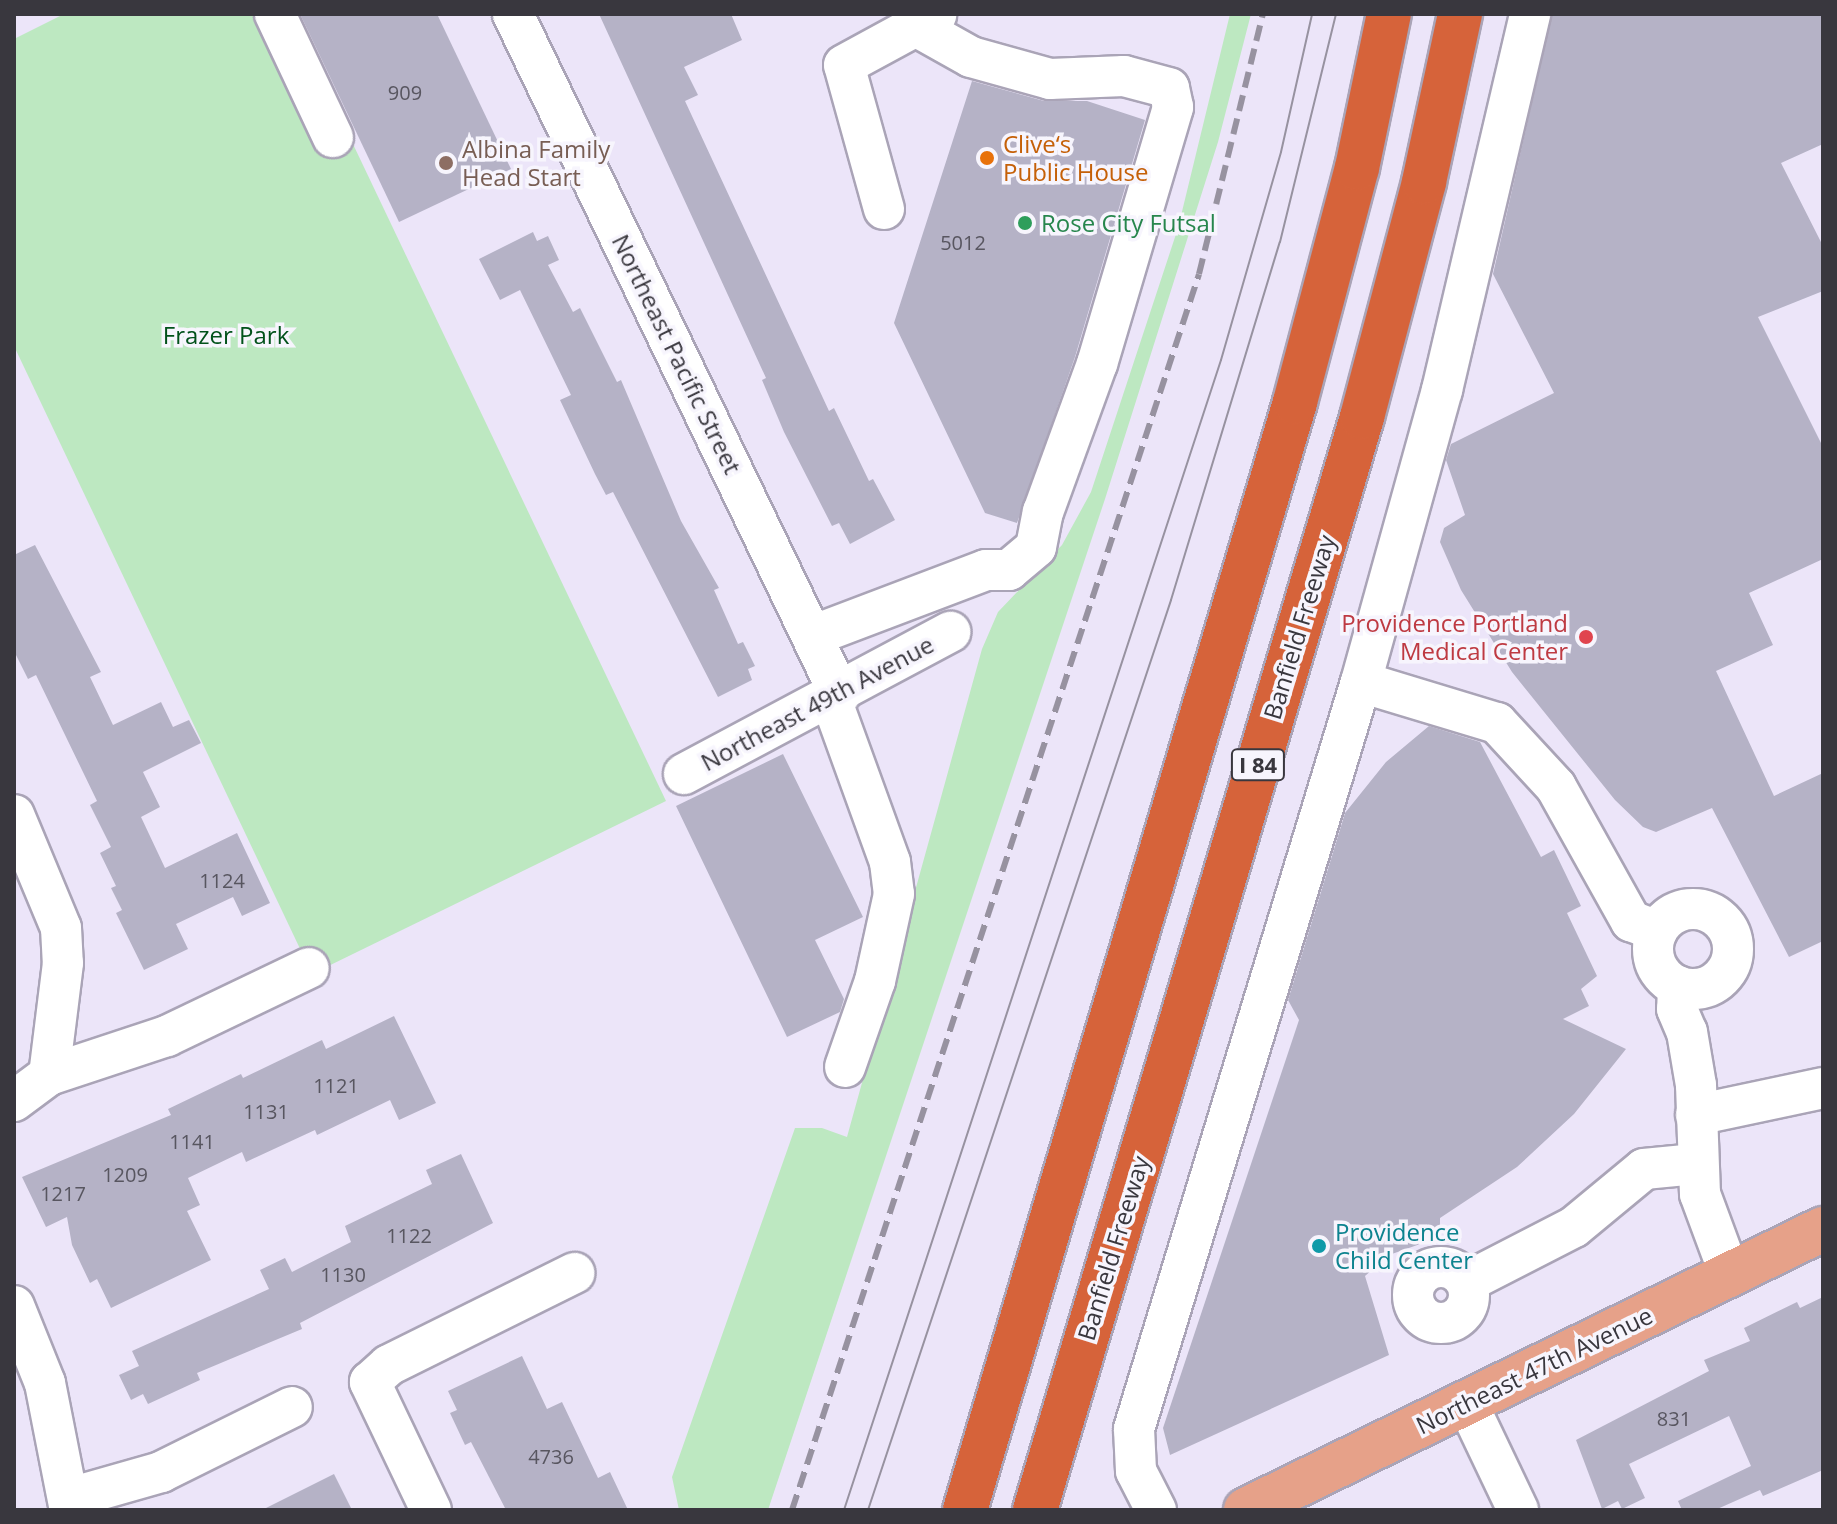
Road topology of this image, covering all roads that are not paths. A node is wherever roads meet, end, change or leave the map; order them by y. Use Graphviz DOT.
graph roads {
  1 [pos="275,14"];
  2 [pos="513,14"];
  3 [pos="1389,14"];
  4 [pos="1460,14"];
  5 [pos="1530,14"];
  6 [pos="921,17"];
  7 [pos="333,137"];
  8 [pos="884,209"];
  9 [pos="950,632"];
  10 [pos="812,636"];
  11 [pos="1361,682"];
  12 [pos="835,697"];
  13 [pos="684,774"];
  14 [pos="14,815"];
  15 [pos="1657,931"];
  16 [pos="309,968"];
  17 [pos="1678,986"];
  18 [pos="845,1067"];
  19 [pos="49,1075"];
  20 [pos="1823,1088"];
  21 [pos="14,1101"];
  22 [pos="1696,1115"];
  23 [pos="1696,1164"];
  24 [pos="1823,1229"];
  25 [pos="574,1273"];
  26 [pos="1730,1275"];
  27 [pos="1467,1282"];
  28 [pos="14,1306"];
  29 [pos="1467,1403"];
  30 [pos="292,1407"];
  31 [pos="70,1504"];
  32 [pos="431,1510"];
  33 [pos="965,1510"];
  34 [pos="1035,1510"];
  35 [pos="1156,1510"];
  36 [pos="1246,1510"];
  37 [pos="1518,1510"];
  1 -- 7 [label="street"];
  2 -- 10 [label="street, Northeast Pacific Street"];
  3 -- 33 [label="highway"];
  4 -- 34 [label="highway, Banfield Freeway / I 84"];
  5 -- 11 [label="street"];
  6 -- 8 [label="street"];
  6 -- 10 [label="street"];
  9 -- 12 [label="street, Northeast 49th Avenue"];
  10 -- 12 [label="street, Northeast Pacific Street"];
  11 -- 15 [label="street"];
  11 -- 35 [label="street"];
  12 -- 13 [label="street, Northeast 49th Avenue"];
  12 -- 18 [label="street, Northeast Pacific Street"];
  14 -- 19 [label="street"];
  15 -- 17 [label="street"];
  15 -- 17 [label="street"];
  16 -- 19 [label="street"];
  17 -- 22 [label="street"];
  19 -- 21 [label="street"];
  20 -- 22 [label="street"];
  22 -- 23 [label="street"];
  23 -- 26 [label="street"];
  23 -- 27 [label="street"];
  24 -- 26 [label="main road, Northeast 47th Avenue"];
  25 -- 32 [label="street"];
  26 -- 29 [label="main road, Northeast 47th Avenue"];
  28 -- 31 [label="street"];
  29 -- 36 [label="main road, Northeast 47th Avenue"];
  29 -- 37 [label="street"];
  30 -- 31 [label="street"];
}
